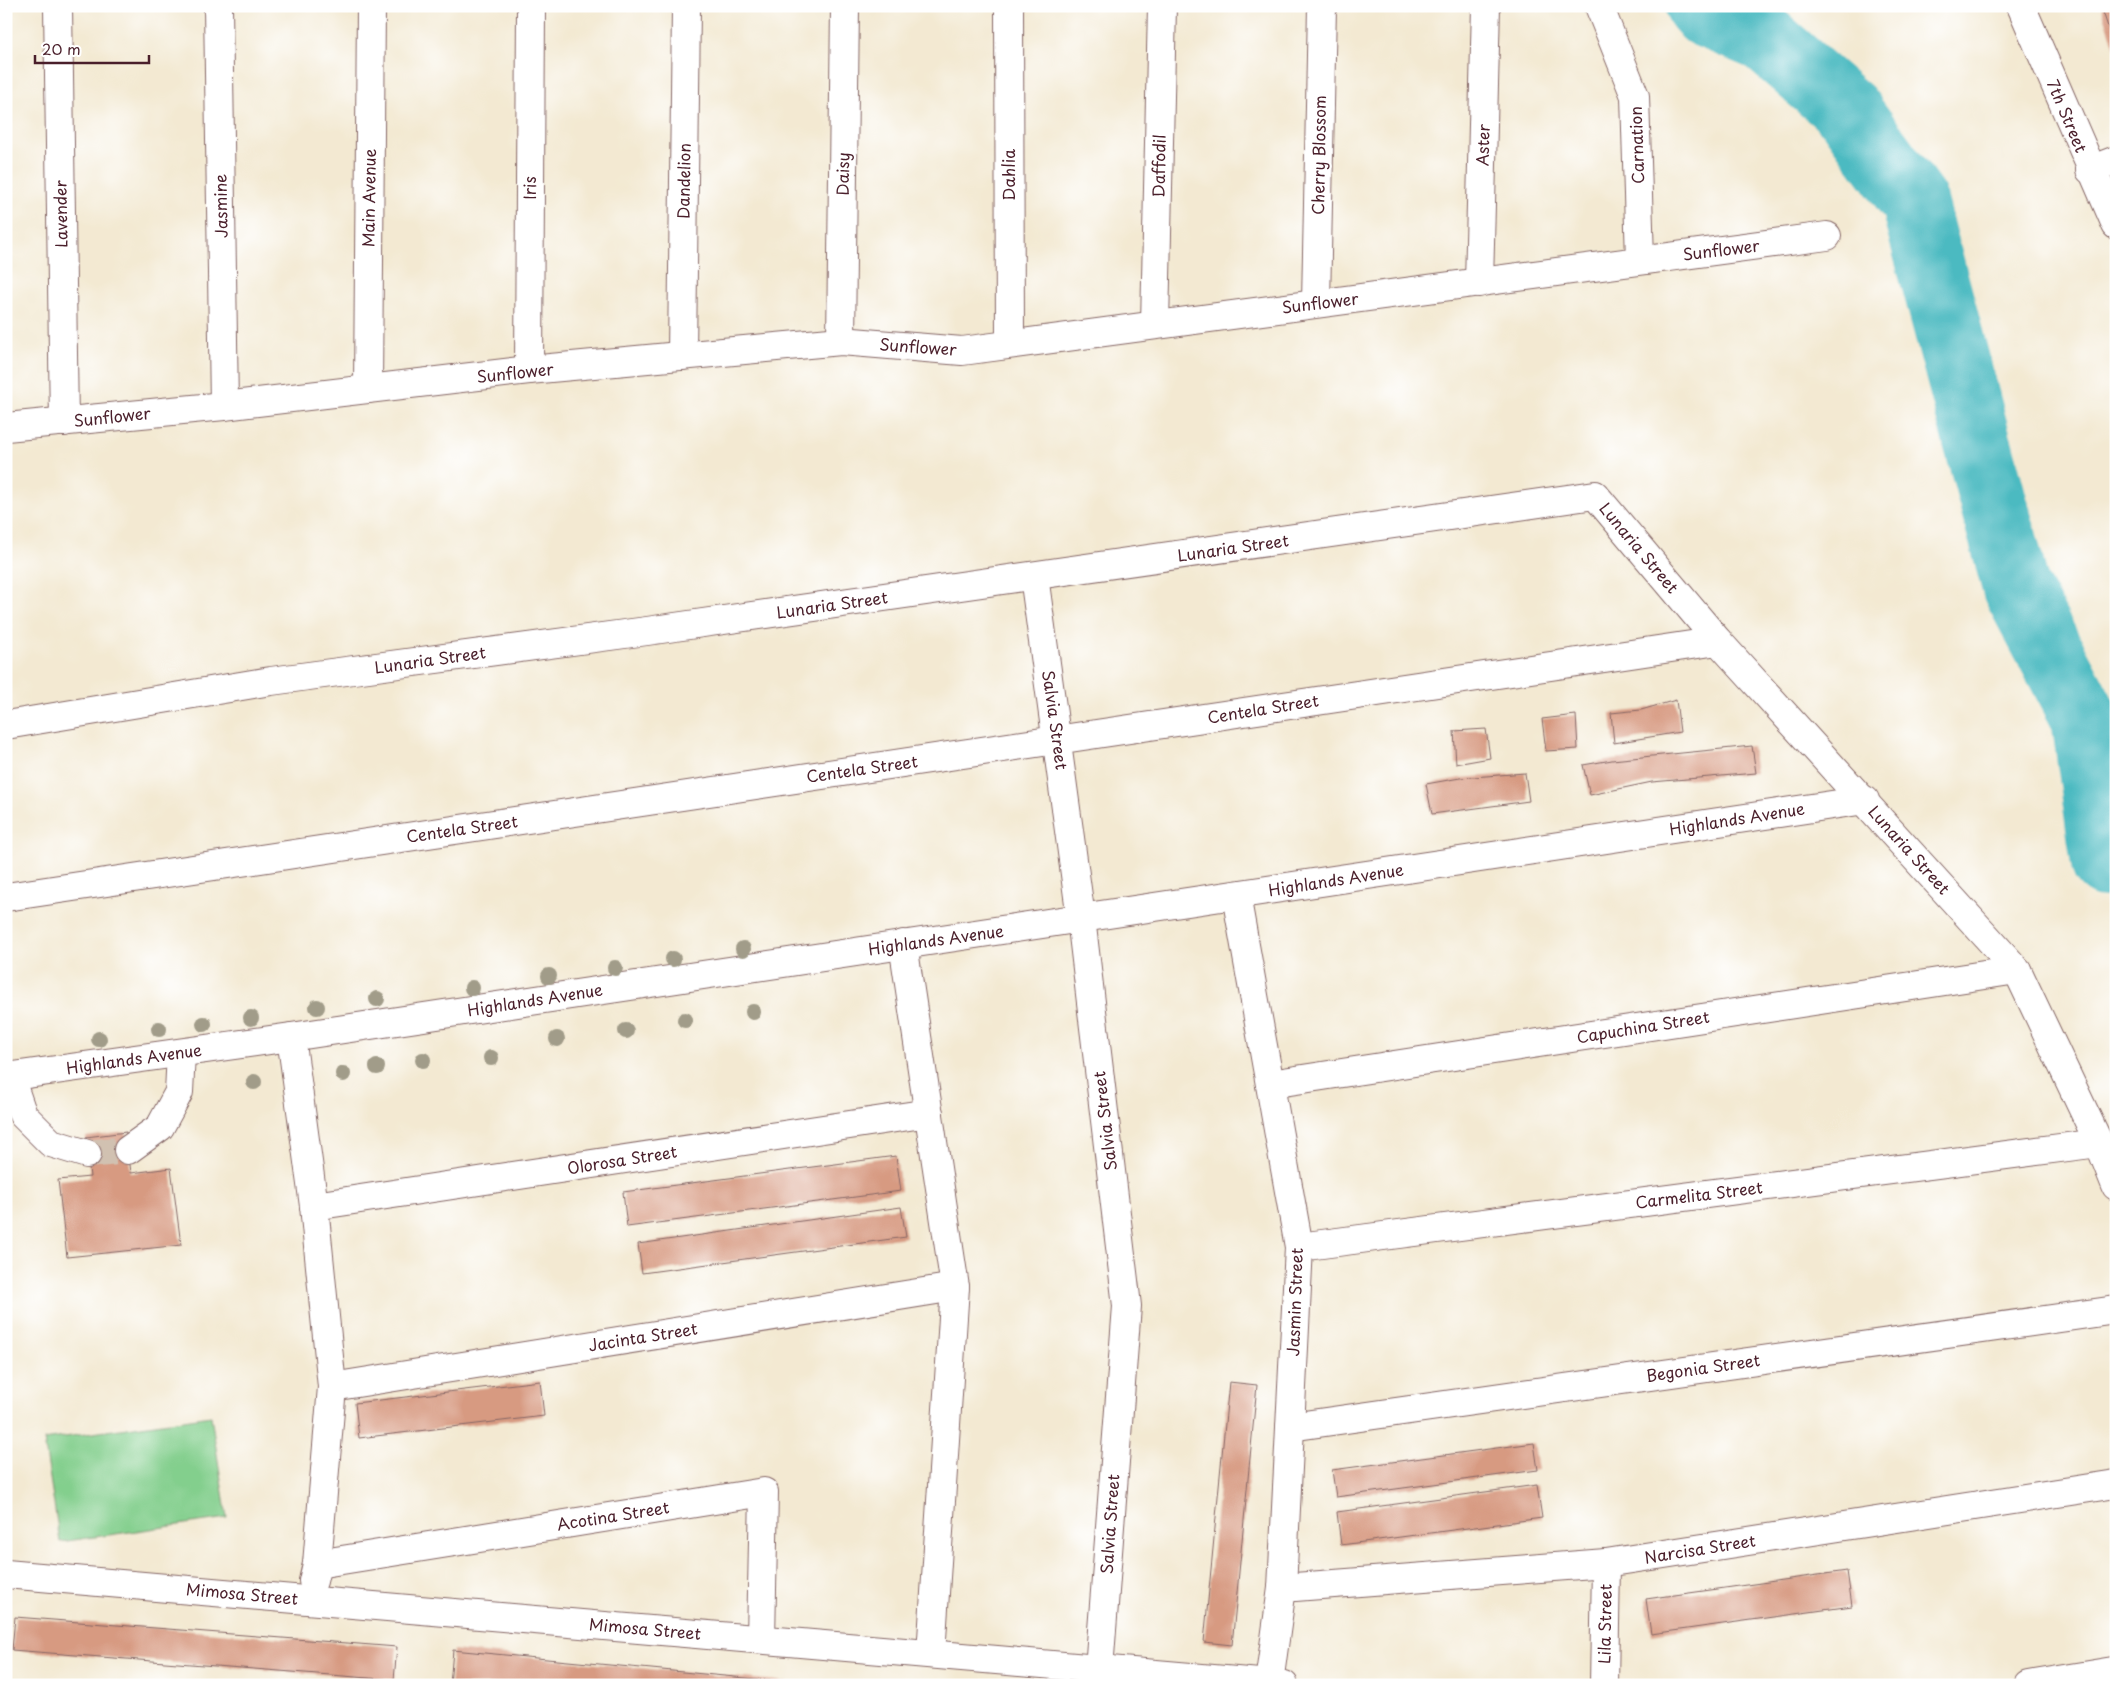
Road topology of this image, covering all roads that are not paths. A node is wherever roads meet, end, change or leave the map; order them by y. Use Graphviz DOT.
graph roads {
  1 [pos="58,6"];
  2 [pos="218,6"];
  3 [pos="371,6"];
  4 [pos="531,6"];
  5 [pos="686,6"];
  6 [pos="845,6"];
  7 [pos="1008,6"];
  8 [pos="1162,6"];
  9 [pos="1322,6"];
  10 [pos="1486,6"];
  11 [pos="1599,6"];
  12 [pos="2021,6"];
  13 [pos="2116,160"];
  14 [pos="2090,170"];
  15 [pos="2116,225"];
  16 [pos="1826,236"];
  17 [pos="1640,260"];
  18 [pos="1479,284"];
  19 [pos="1316,303"];
  20 [pos="1155,325"];
  21 [pos="841,341"];
  22 [pos="1010,344"];
  23 [pos="682,356"];
  24 [pos="529,370"];
  25 [pos="368,390"];
  26 [pos="224,406"];
  27 [pos="64,422"];
  28 [pos="6,427"];
  29 [pos="1034,576"];
  30 [pos="1718,641"];
  31 [pos="6,724"];
  32 [pos="1058,740"];
  33 [pos="1865,800"];
  34 [pos="1236,895"];
  35 [pos="6,897"];
  36 [pos="1081,918"];
  37 [pos="903,944"];
  38 [pos="2017,970"];
  39 [pos="291,1037"];
  40 [pos="180,1053"];
  41 [pos="8,1077"];
  42 [pos="1270,1084"];
  43 [pos="929,1113"];
  44 [pos="2099,1143"];
  45 [pos="128,1150"];
  46 [pos="87,1154"];
  47 [pos="2116,1186"];
  48 [pos="314,1206"];
  49 [pos="1299,1247"];
  50 [pos="954,1287"];
  51 [pos="2116,1310"];
  52 [pos="332,1388"];
  53 [pos="1290,1427"];
  54 [pos="2116,1484"];
  55 [pos="1606,1563"];
  56 [pos="317,1564"];
  57 [pos="6,1574"];
  58 [pos="1282,1588"];
  59 [pos="310,1600"];
  60 [pos="761,1639"];
  61 [pos="931,1654"];
  62 [pos="1099,1669"];
  63 [pos="2116,1674"];
  64 [pos="1276,1684"];
  65 [pos="1604,1685"];
  66 [pos="2028,1685"];
  1 -- 27 [label="street, Lavender"];
  2 -- 26 [label="street, Jasmine"];
  3 -- 25 [label="street, Main Avenue"];
  4 -- 24 [label="street, Iris"];
  5 -- 23 [label="street, Dandelion"];
  6 -- 21 [label="street, Daisy"];
  7 -- 22 [label="street, Dahlia"];
  8 -- 20 [label="street, Daffodil"];
  9 -- 19 [label="street, Cherry Blossom"];
  10 -- 18 [label="street, Aster"];
  11 -- 17 [label="street, Carnation"];
  12 -- 14 [label="street, 7th Street"];
  13 -- 14 [label="street"];
  14 -- 15 [label="street, 7th Street"];
  16 -- 17 [label="street, Sunflower"];
  17 -- 18 [label="street, Sunflower"];
  18 -- 19 [label="street, Sunflower"];
  19 -- 20 [label="street, Sunflower"];
  20 -- 22 [label="street, Sunflower"];
  21 -- 22 [label="street, Sunflower"];
  21 -- 23 [label="street, Sunflower"];
  23 -- 24 [label="street, Sunflower"];
  24 -- 25 [label="street, Sunflower"];
  25 -- 26 [label="street, Sunflower"];
  26 -- 27 [label="street, Sunflower"];
  27 -- 28 [label="street, Sunflower"];
  29 -- 30 [label="street, Lunaria Street"];
  29 -- 31 [label="street, Lunaria Street"];
  29 -- 32 [label="street, Salvia Street"];
  30 -- 32 [label="street, Centela Street"];
  30 -- 33 [label="street, Lunaria Street"];
  32 -- 35 [label="street, Centela Street"];
  32 -- 36 [label="street, Salvia Street"];
  33 -- 34 [label="street, Highlands Avenue"];
  33 -- 38 [label="street, Lunaria Street"];
  34 -- 36 [label="street, Highlands Avenue"];
  34 -- 42 [label="street, Jasmin Street"];
  36 -- 37 [label="street, Highlands Avenue"];
  36 -- 62 [label="street, Salvia Street"];
  37 -- 39 [label="street, Highlands Avenue"];
  37 -- 43 [label="street"];
  38 -- 42 [label="street, Capuchina Street"];
  38 -- 44 [label="street, Lunaria Street"];
  39 -- 40 [label="street, Highlands Avenue"];
  39 -- 48 [label="street"];
  40 -- 41 [label="street, Highlands Avenue"];
  40 -- 45 [label="street"];
  41 -- 46 [label="street"];
  42 -- 49 [label="street, Jasmin Street"];
  43 -- 48 [label="street, Olorosa Street"];
  43 -- 50 [label="street"];
  44 -- 47 [label="street, Lunaria Street"];
  44 -- 49 [label="street, Carmelita Street"];
  48 -- 52 [label="street"];
  49 -- 53 [label="street, Jasmin Street"];
  50 -- 52 [label="street, Jacinta Street"];
  50 -- 61 [label="street"];
  51 -- 53 [label="street, Begonia Street"];
  52 -- 56 [label="street"];
  53 -- 58 [label="street, Jasmin Street"];
  54 -- 55 [label="street, Narcisa Street"];
  55 -- 58 [label="street, Narcisa Street"];
  55 -- 65 [label="street, Lila Street"];
  56 -- 59 [label="street"];
  56 -- 60 [label="street, Acotina Street"];
  57 -- 59 [label="street, Mimosa Street"];
  58 -- 64 [label="street, Jasmin Street"];
  59 -- 60 [label="street, Mimosa Street"];
  60 -- 61 [label="street, Mimosa Street"];
  61 -- 62 [label="street, Mimosa Street"];
  62 -- 64 [label="street, Mimosa Street"];
  63 -- 66 [label="street"];
}
